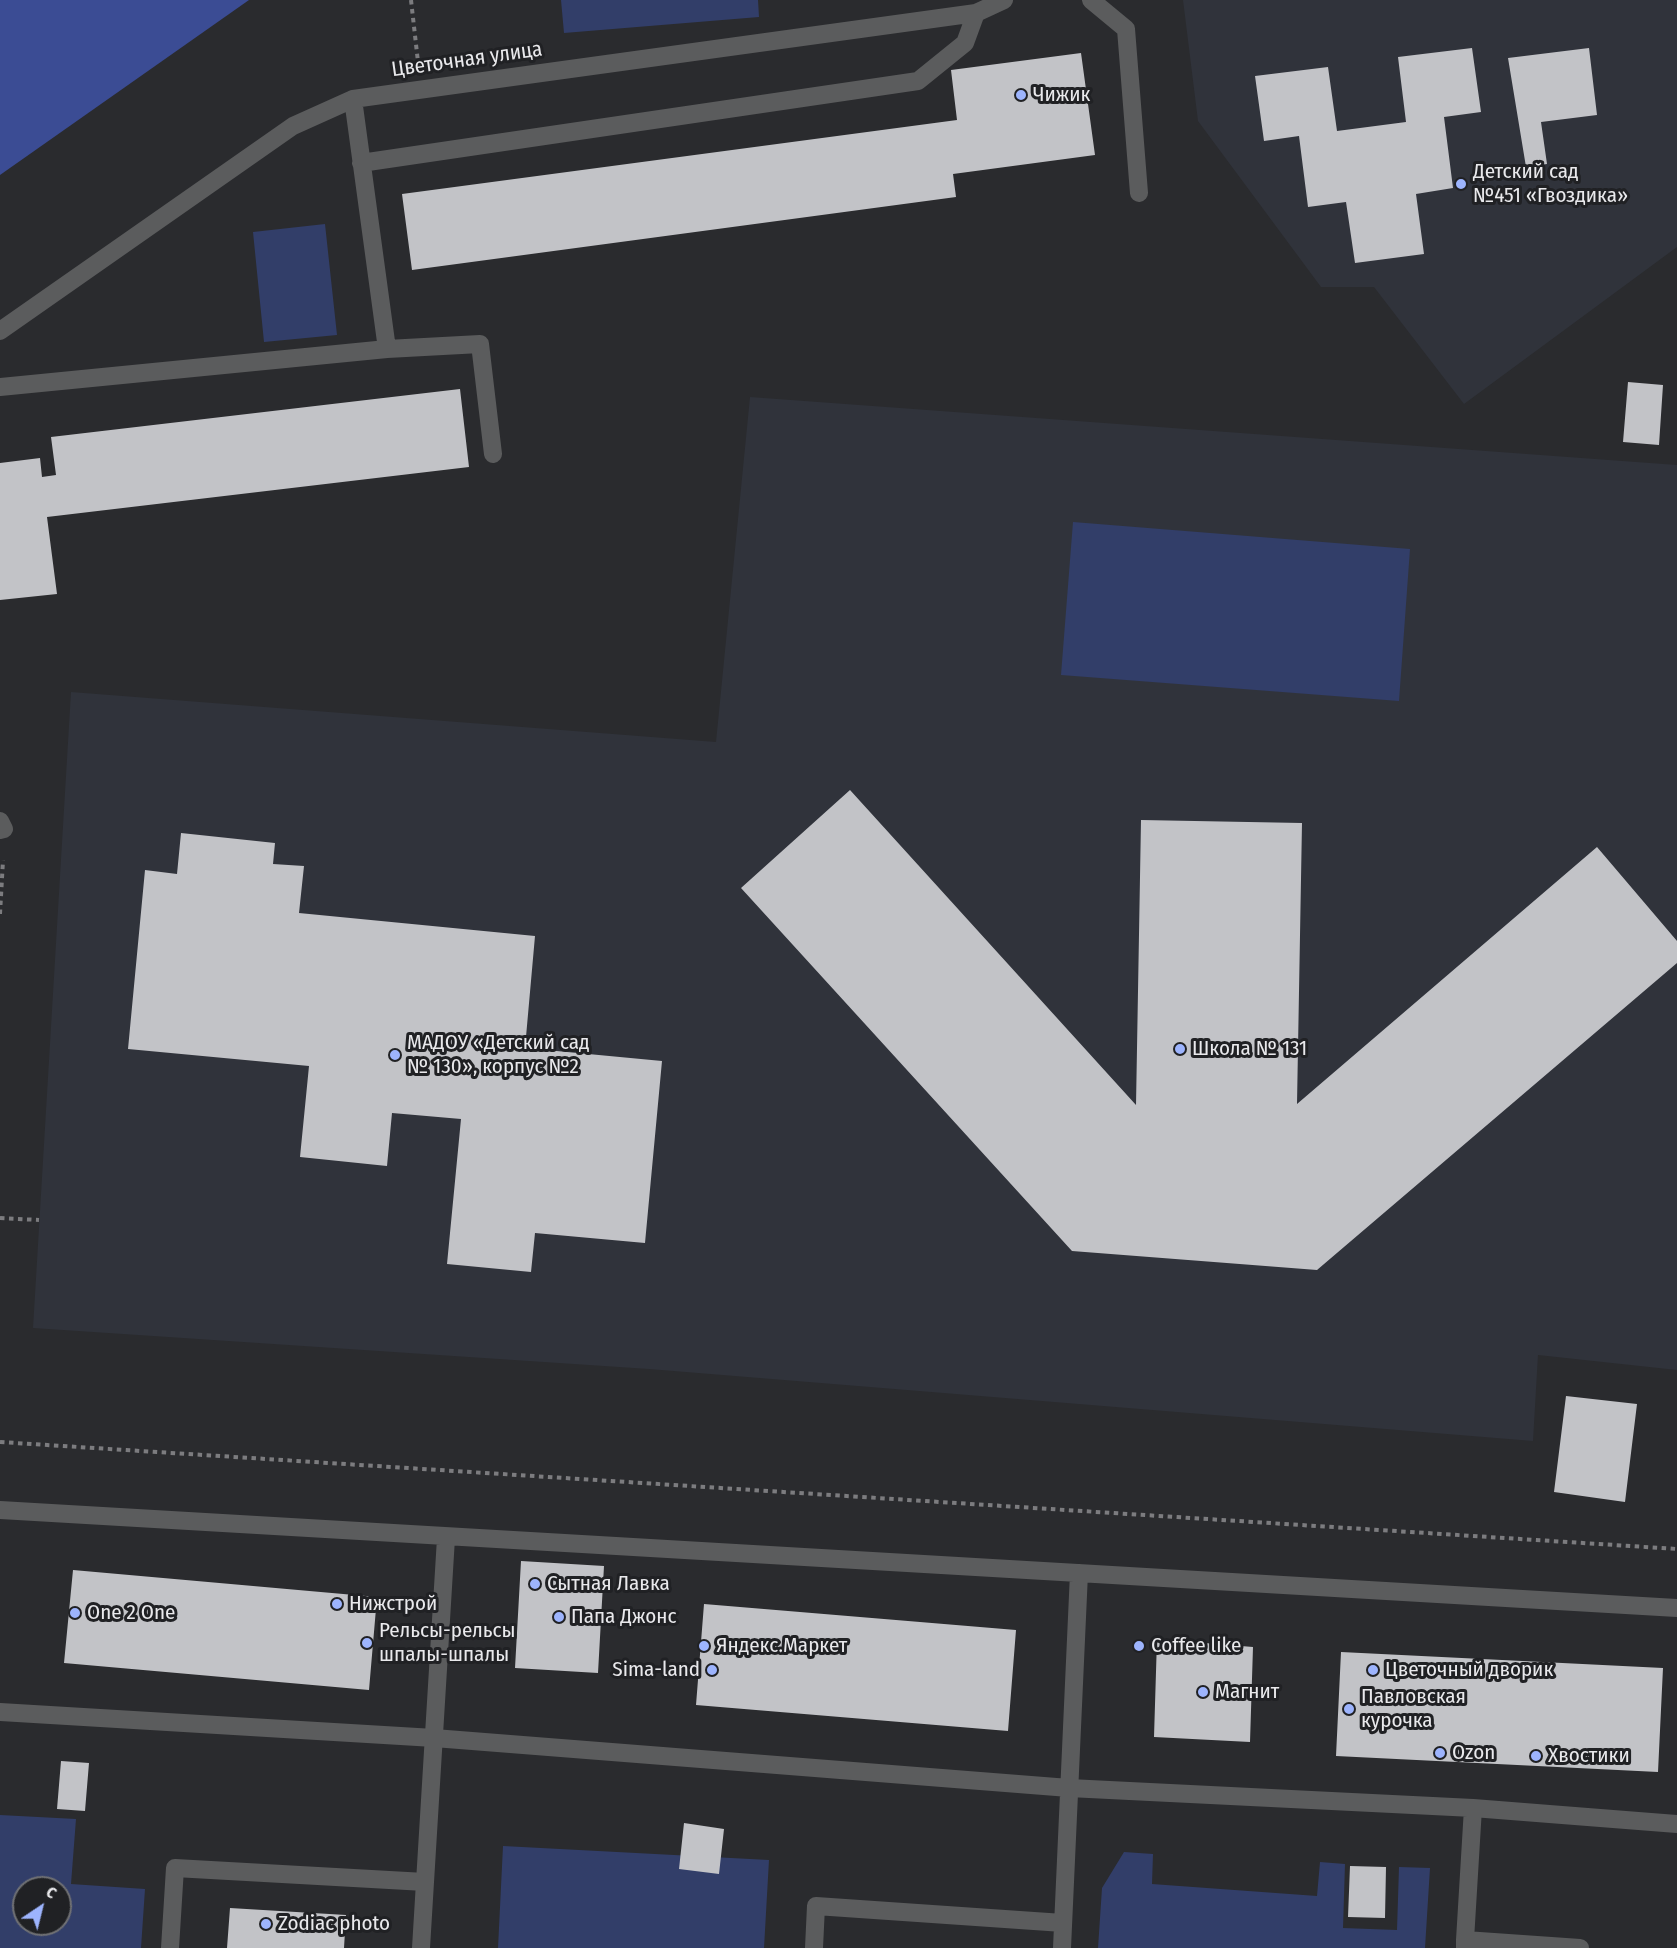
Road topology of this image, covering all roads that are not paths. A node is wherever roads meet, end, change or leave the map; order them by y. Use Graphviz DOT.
graph roads {
  1 [pos="1004,0"];
  2 [pos="1091,0"];
  3 [pos="976,13"];
  4 [pos="353,99"];
  5 [pos="362,163"];
  6 [pos="1139,193"];
  7 [pos="0,331"];
  8 [pos="387,348"];
  9 [pos="0,387"];
  10 [pos="493,454"];
  11 [pos="0,1510"];
  12 [pos="446,1538"];
  13 [pos="1079,1573"];
  14 [pos="1677,1608"];
  15 [pos="0,1712"];
  16 [pos="434,1738"];
  17 [pos="1069,1788"];
  18 [pos="1473,1808"];
  19 [pos="1677,1824"];
  20 [pos="425,1882"];
  21 [pos="1063,1923"];
  22 [pos="1465,1944"];
  23 [pos="170,1948"];
  24 [pos="420,1948"];
  25 [pos="814,1948"];
  26 [pos="1062,1948"];
  27 [pos="1580,1948"];
  1 -- 3 [label="street, Цветочная улица"];
  2 -- 6 [label="street"];
  3 -- 4 [label="street, Цветочная улица"];
  3 -- 5 [label="street"];
  4 -- 5 [label="street"];
  4 -- 7 [label="street, Цветочная улица"];
  5 -- 8 [label="street"];
  8 -- 9 [label="street"];
  8 -- 10 [label="street"];
  11 -- 12 [label="street"];
  12 -- 13 [label="street"];
  12 -- 16 [label="street"];
  13 -- 14 [label="street"];
  13 -- 17 [label="street"];
  15 -- 16 [label="street"];
  16 -- 17 [label="street"];
  16 -- 20 [label="street"];
  17 -- 18 [label="street"];
  17 -- 21 [label="street"];
  18 -- 19 [label="street"];
  18 -- 22 [label="street"];
  20 -- 23 [label="street"];
  20 -- 24 [label="street"];
  21 -- 25 [label="street"];
  21 -- 26 [label="street"];
  22 -- 27 [label="street"];
}
